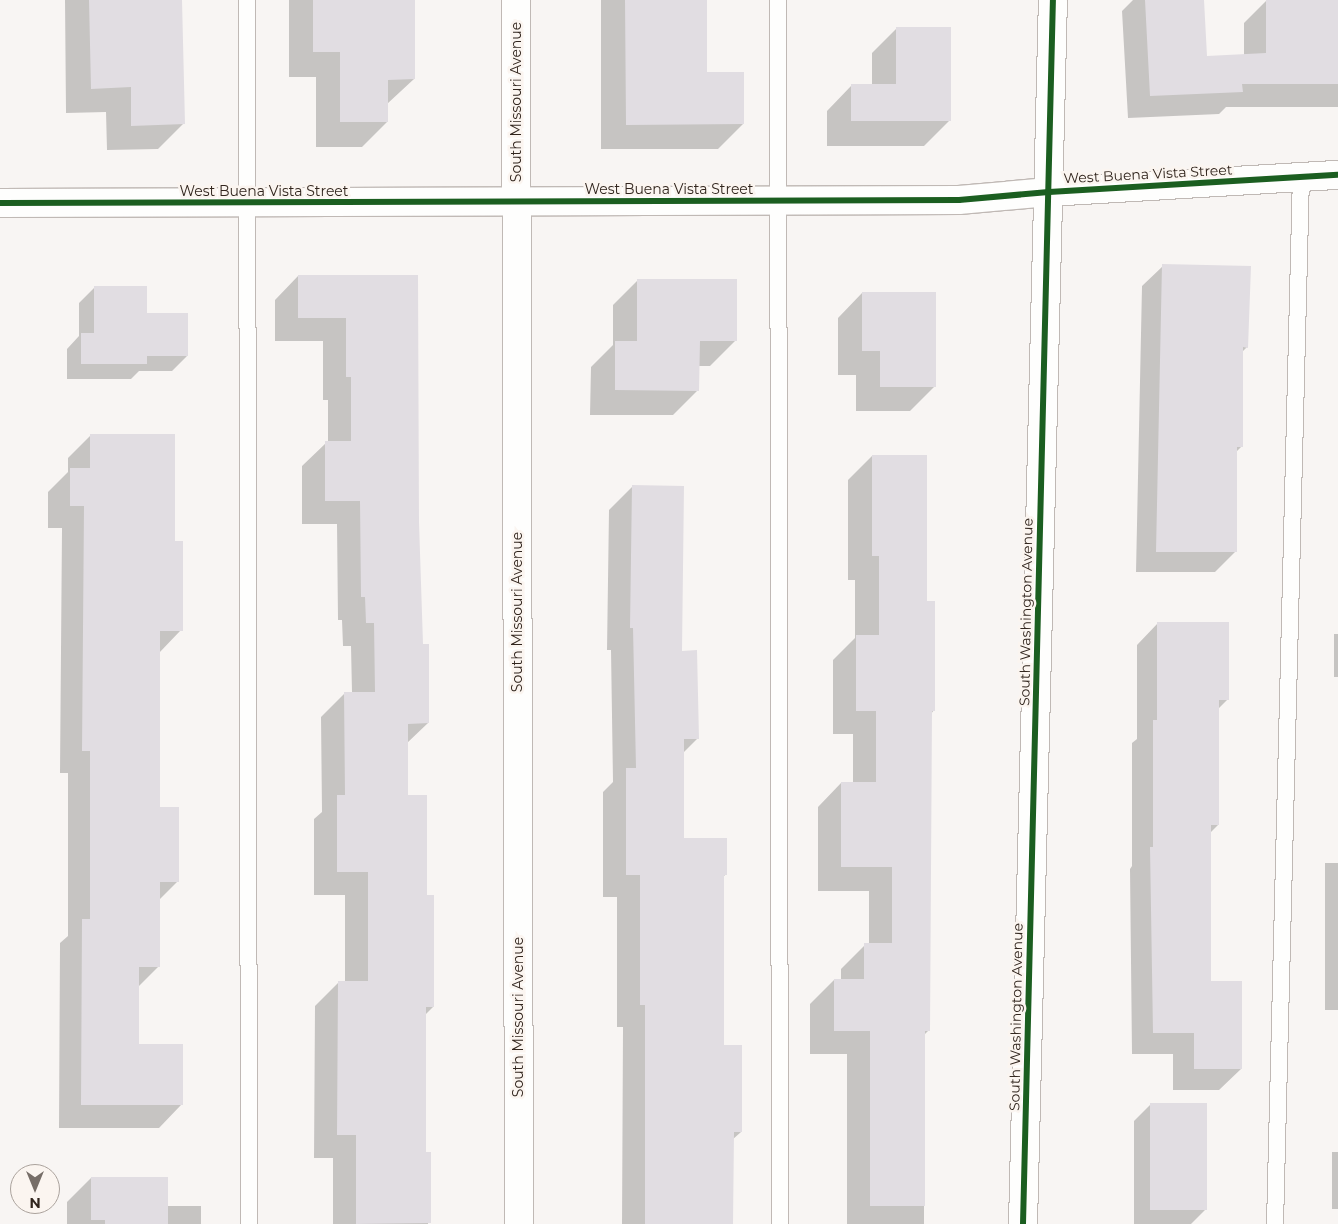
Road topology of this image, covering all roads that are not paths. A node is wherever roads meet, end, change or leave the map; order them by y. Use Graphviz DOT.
graph roads {
  1 [pos="247,0"];
  2 [pos="516,0"];
  3 [pos="778,0"];
  4 [pos="1053,0"];
  5 [pos="1338,175"];
  6 [pos="1300,178"];
  7 [pos="1049,192"];
  8 [pos="778,201"];
  9 [pos="516,202"];
  10 [pos="0,203"];
  11 [pos="248,203"];
  12 [pos="250,1224"];
  13 [pos="519,1224"];
  14 [pos="780,1224"];
  15 [pos="1023,1224"];
  16 [pos="1275,1224"];
  1 -- 11 [label="lane"];
  2 -- 9 [label="street, South Missouri Avenue"];
  3 -- 8 [label="lane"];
  4 -- 7 [label="street, South Washington Avenue"];
  5 -- 6 [label="street, West Buena Vista Street"];
  6 -- 7 [label="street, West Buena Vista Street"];
  6 -- 16 [label="lane"];
  7 -- 8 [label="street, West Buena Vista Street"];
  7 -- 15 [label="street, South Washington Avenue"];
  8 -- 9 [label="street, West Buena Vista Street"];
  8 -- 14 [label="lane"];
  9 -- 11 [label="street, West Buena Vista Street"];
  9 -- 13 [label="street, South Missouri Avenue"];
  10 -- 11 [label="street, West Buena Vista Street"];
  11 -- 12 [label="lane"];
}
